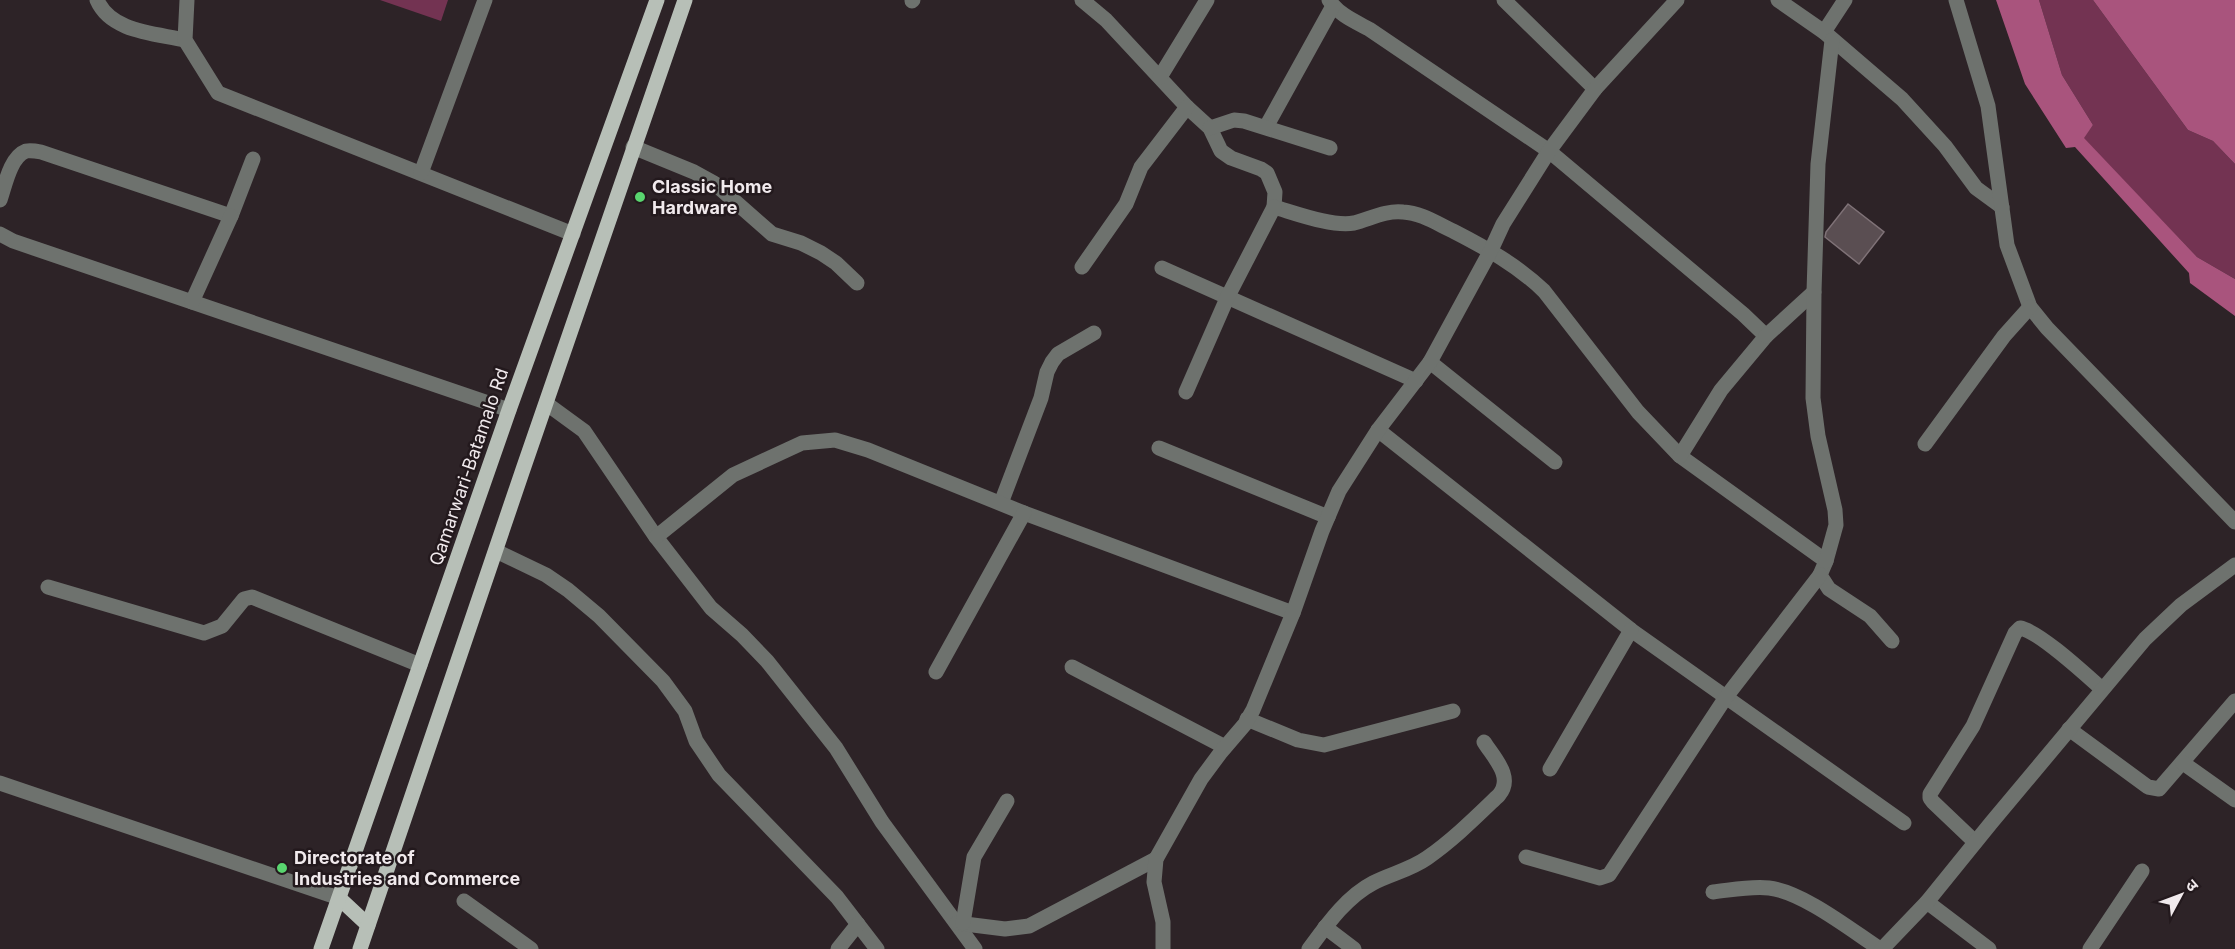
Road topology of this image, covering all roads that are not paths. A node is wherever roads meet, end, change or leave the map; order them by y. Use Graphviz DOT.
graph roads {
  1 [pos="97,0"];
  2 [pos="187,0"];
  3 [pos="485,0"];
  4 [pos="657,0"];
  5 [pos="685,0"];
  6 [pos="1082,0"];
  7 [pos="1207,0"];
  8 [pos="1503,0"];
  9 [pos="1677,0"];
  10 [pos="1778,0"];
  11 [pos="1845,0"];
  12 [pos="1956,0"];
  13 [pos="1331,3"];
  14 [pos="1828,36"];
  15 [pos="185,40"];
  16 [pos="1160,76"];
  17 [pos="1595,89"];
  18 [pos="1187,107"];
  19 [pos="1266,127"];
  20 [pos="1210,128"];
  21 [pos="633,147"];
  22 [pos="1330,148"];
  23 [pos="1549,151"];
  24 [pos="253,159"];
  25 [pos="420,173"];
  26 [pos="0,200"];
  27 [pos="1274,207"];
  28 [pos="2002,207"];
  29 [pos="231,216"];
  30 [pos="0,234"];
  31 [pos="573,234"];
  32 [pos="1491,250"];
  33 [pos="1082,267"];
  34 [pos="1162,268"];
  35 [pos="857,283"];
  36 [pos="1814,292"];
  37 [pos="1228,296"];
  38 [pos="192,302"];
  39 [pos="2030,307"];
  40 [pos="1094,333"];
  41 [pos="1767,336"];
  42 [pos="1430,362"];
  43 [pos="1416,381"];
  44 [pos="1186,392"];
  45 [pos="547,404"];
  46 [pos="509,410"];
  47 [pos="1378,430"];
  48 [pos="1925,444"];
  49 [pos="1158,448"];
  50 [pos="1680,456"];
  51 [pos="1555,462"];
  52 [pos="1001,503"];
  53 [pos="1024,513"];
  54 [pos="1328,517"];
  55 [pos="2235,522"];
  56 [pos="656,537"];
  57 [pos="496,551"];
  58 [pos="2235,565"];
  59 [pos="1823,568"];
  60 [pos="48,586"];
  61 [pos="1293,614"];
  62 [pos="1631,630"];
  63 [pos="1892,641"];
  64 [pos="420,666"];
  65 [pos="1072,668"];
  66 [pos="936,672"];
  67 [pos="2102,689"];
  68 [pos="1726,698"];
  69 [pos="2235,701"];
  70 [pos="1453,711"];
  71 [pos="1247,719"];
  72 [pos="2069,729"];
  73 [pos="1484,742"];
  74 [pos="1225,747"];
  75 [pos="2183,763"];
  76 [pos="1550,769"];
  77 [pos="0,783"];
  78 [pos="1007,801"];
  79 [pos="2235,801"];
  80 [pos="1904,823"];
  81 [pos="1975,842"];
  82 [pos="1526,857"];
  83 [pos="1156,859"];
  84 [pos="2142,871"];
  85 [pos="1713,892"];
  86 [pos="339,898"];
  87 [pos="464,901"];
  88 [pos="1927,902"];
  89 [pos="960,923"];
  90 [pos="858,924"];
  91 [pos="368,925"];
  92 [pos="1325,927"];
  93 [pos="321,949"];
  94 [pos="360,949"];
  95 [pos="531,949"];
  96 [pos="838,949"];
  97 [pos="878,949"];
  98 [pos="975,949"];
  99 [pos="1163,949"];
  100 [pos="1309,949"];
  101 [pos="1354,949"];
  102 [pos="1881,949"];
  103 [pos="1989,949"];
  104 [pos="2090,949"];
  1 -- 15 [label="street"];
  2 -- 15 [label="street"];
  3 -- 25 [label="street"];
  4 -- 31 [label="main road, Qamarwari-Batamalo Rd"];
  5 -- 21 [label="main road"];
  6 -- 16 [label="street"];
  7 -- 16 [label="street"];
  8 -- 17 [label="street"];
  9 -- 17 [label="street"];
  10 -- 14 [label="street"];
  11 -- 14 [label="street"];
  12 -- 28 [label="street"];
  13 -- 19 [label="street"];
  13 -- 23 [label="street"];
  14 -- 28 [label="street"];
  14 -- 36 [label="street"];
  15 -- 25 [label="street"];
  16 -- 18 [label="street"];
  17 -- 23 [label="street"];
  18 -- 20 [label="street"];
  18 -- 33 [label="street"];
  19 -- 20 [label="street"];
  19 -- 22 [label="street"];
  20 -- 27 [label="street"];
  21 -- 35 [label="street"];
  21 -- 45 [label="main road"];
  23 -- 32 [label="street"];
  23 -- 41 [label="street"];
  24 -- 29 [label="street"];
  25 -- 31 [label="street"];
  26 -- 29 [label="street"];
  27 -- 32 [label="street"];
  27 -- 37 [label="street"];
  28 -- 39 [label="street"];
  29 -- 38 [label="street"];
  30 -- 38 [label="street"];
  31 -- 46 [label="main road, Qamarwari-Batamalo Rd"];
  32 -- 42 [label="street"];
  32 -- 50 [label="street"];
  34 -- 37 [label="street"];
  36 -- 41 [label="street"];
  36 -- 59 [label="street"];
  37 -- 43 [label="street"];
  37 -- 44 [label="street"];
  38 -- 46 [label="street"];
  39 -- 48 [label="street"];
  39 -- 55 [label="street"];
  40 -- 52 [label="street"];
  41 -- 50 [label="street"];
  42 -- 43 [label="street"];
  42 -- 51 [label="street"];
  43 -- 47 [label="street"];
  45 -- 56 [label="street"];
  45 -- 57 [label="main road"];
  46 -- 64 [label="main road, Qamarwari-Batamalo Rd"];
  47 -- 54 [label="street"];
  47 -- 62 [label="street"];
  49 -- 54 [label="street"];
  50 -- 59 [label="street"];
  52 -- 53 [label="street"];
  52 -- 56 [label="street"];
  53 -- 61 [label="street"];
  53 -- 66 [label="street"];
  54 -- 61 [label="street"];
  56 -- 89 [label="street"];
  57 -- 90 [label="street"];
  57 -- 91 [label="main road"];
  58 -- 67 [label="street"];
  59 -- 63 [label="street"];
  59 -- 68 [label="street"];
  60 -- 64 [label="street"];
  61 -- 71 [label="street"];
  62 -- 68 [label="street"];
  62 -- 76 [label="street"];
  64 -- 86 [label="main road, Qamarwari-Batamalo Rd"];
  65 -- 74 [label="street"];
  67 -- 72 [label="street"];
  67 -- 81 [label="street"];
  68 -- 80 [label="street"];
  68 -- 82 [label="street"];
  69 -- 75 [label="street"];
  70 -- 71 [label="street"];
  71 -- 74 [label="street"];
  72 -- 75 [label="street"];
  72 -- 81 [label="street"];
  73 -- 92 [label="street"];
  74 -- 83 [label="street"];
  75 -- 79 [label="street"];
  77 -- 86 [label="street"];
  78 -- 89 [label="street"];
  81 -- 88 [label="street"];
  83 -- 89 [label="street"];
  83 -- 99 [label="street"];
  84 -- 104 [label="street"];
  85 -- 102 [label="street"];
  86 -- 91 [label="main road"];
  86 -- 93 [label="main road, Qamarwari-Batamalo Rd"];
  87 -- 95 [label="street"];
  88 -- 102 [label="street"];
  88 -- 103 [label="street"];
  89 -- 98 [label="street"];
  90 -- 96 [label="street"];
  90 -- 97 [label="street"];
  91 -- 94 [label="main road"];
  92 -- 100 [label="street"];
  92 -- 101 [label="street"];
}
